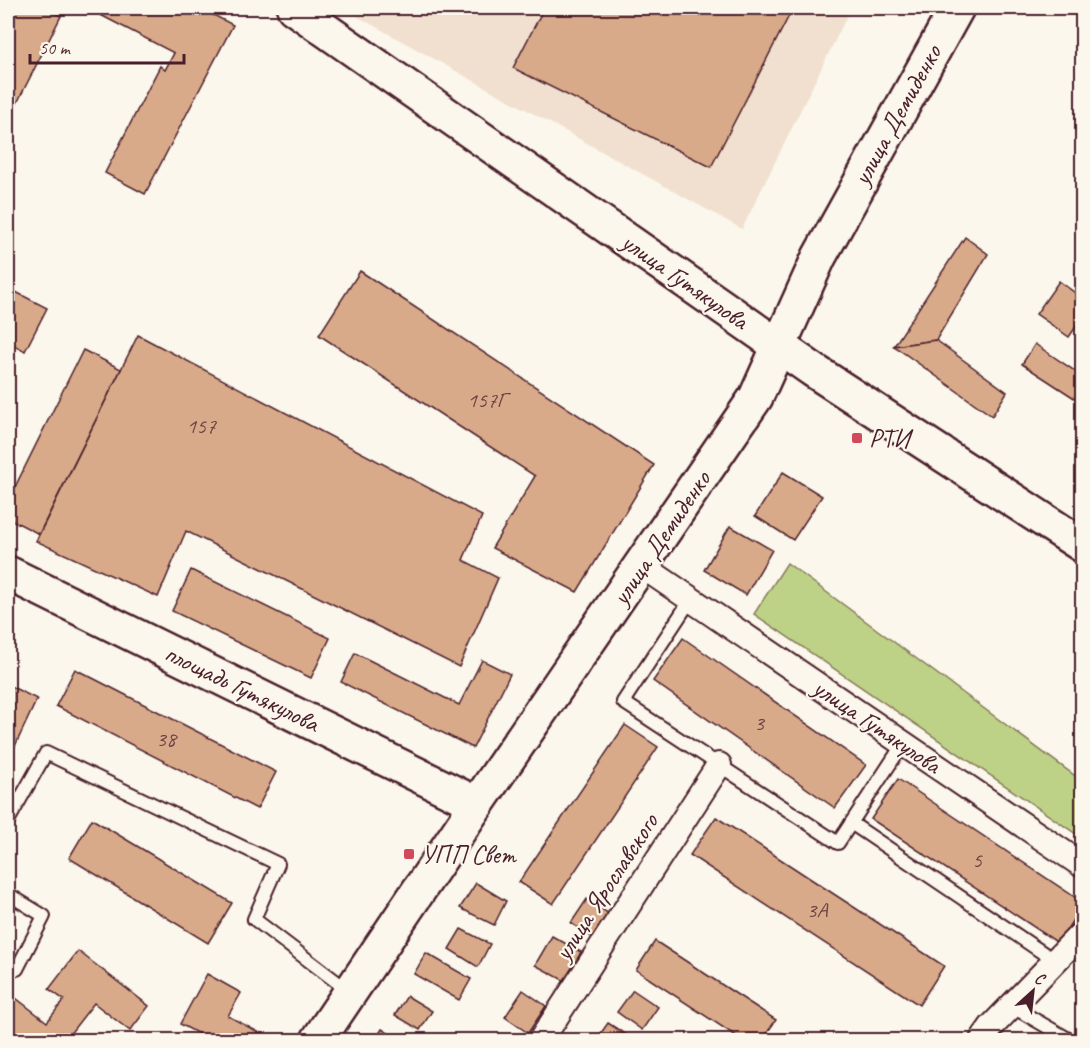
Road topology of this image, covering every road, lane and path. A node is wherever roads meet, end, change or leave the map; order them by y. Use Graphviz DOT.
graph roads {
  1 [pos="294,8"];
  2 [pos="957,8"];
  3 [pos="779,346"];
  4 [pos="1083,545"];
  5 [pos="642,566"];
  6 [pos="8,573"];
  7 [pos="691,600"];
  8 [pos="903,744"];
  9 [pos="719,765"];
  10 [pos="477,804"];
  11 [pos="8,821"];
  12 [pos="851,823"];
  13 [pos="1083,865"];
  14 [pos="8,894"];
  15 [pos="1083,933"];
  16 [pos="1054,962"];
  17 [pos="17,969"];
  18 [pos="350,992"];
  19 [pos="1011,1006"];
  20 [pos="318,1041"];
  21 [pos="541,1041"];
  22 [pos="982,1041"];
  23 [pos="1070,1041"];
  1 -- 3 [label="main road, улица Гутякулова"];
  2 -- 3 [label="main road, улица Демиденко"];
  3 -- 4 [label="main road, улица Гутякулова"];
  3 -- 5 [label="main road, улица Демиденко"];
  5 -- 7 [label="street, улица Гутякулова"];
  5 -- 10 [label="main road, улица Демиденко"];
  6 -- 10 [label="main road, площадь Гутякулова"];
  7 -- 8 [label="street, улица Гутякулова"];
  7 -- 9 [label="lane"];
  8 -- 12 [label="lane"];
  8 -- 13 [label="street, улица Гутякулова"];
  9 -- 12 [label="lane"];
  9 -- 21 [label="street, улица Ярославского"];
  10 -- 18 [label="main road, улица Демиденко"];
  11 -- 18 [label="lane"];
  12 -- 16 [label="lane"];
  14 -- 17 [label="lane"];
  15 -- 16 [label="street"];
  16 -- 19 [label="street"];
  18 -- 20 [label="main road, улица Демиденко"];
  19 -- 22 [label="street"];
  19 -- 23 [label="lane"];
}
